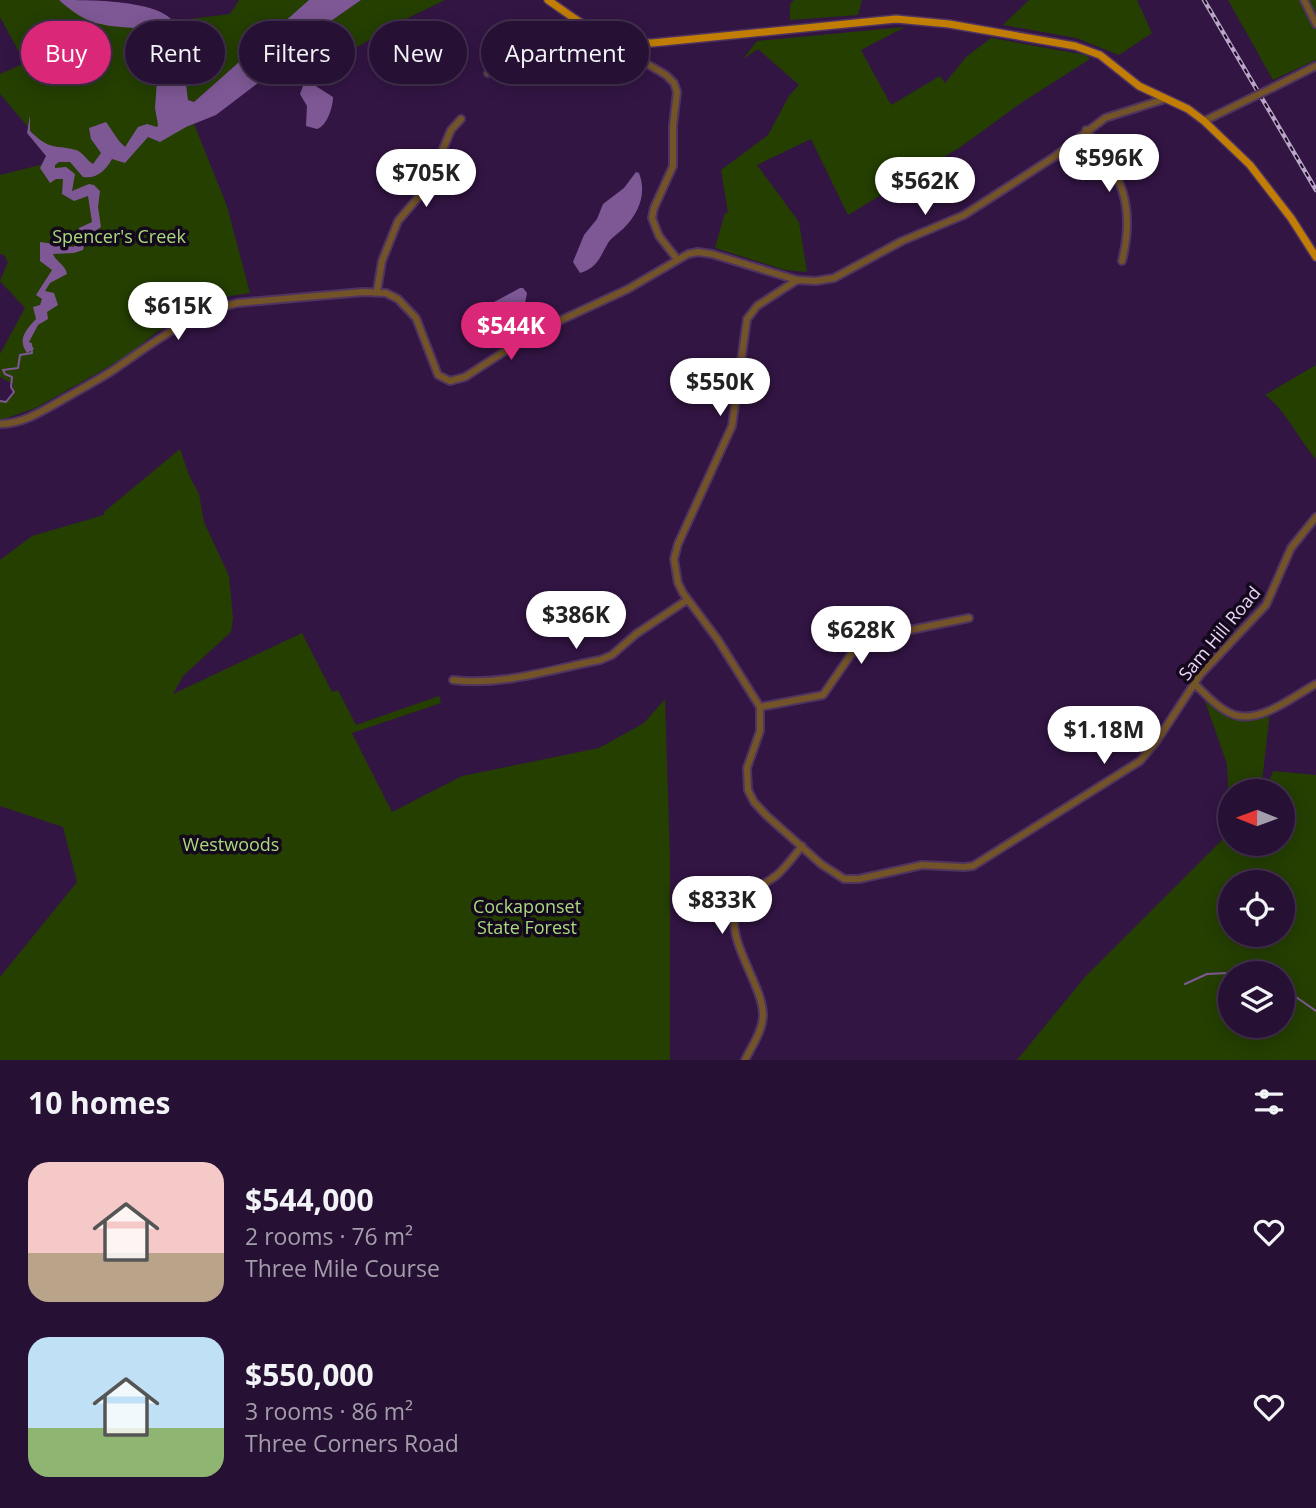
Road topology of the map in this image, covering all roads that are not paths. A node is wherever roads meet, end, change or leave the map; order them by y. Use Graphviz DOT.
graph roads {
  1 [pos="548,0"];
  2 [pos="1304,0"];
  3 [pos="576,20"];
  4 [pos="1316,24"];
  5 [pos="649,43"];
  6 [pos="649,65"];
  7 [pos="1316,66"];
  8 [pos="1165,99"];
  9 [pos="461,119"];
  10 [pos="1204,121"];
  11 [pos="1086,131"];
  12 [pos="1316,257"];
  13 [pos="677,258"];
  14 [pos="1122,261"];
  15 [pos="797,280"];
  16 [pos="377,292"];
  17 [pos="0,424"];
  18 [pos="1316,517"];
  19 [pos="687,600"];
  20 [pos="968,618"];
  21 [pos="453,680"];
  22 [pos="1194,683"];
  23 [pos="1316,684"];
  24 [pos="760,707"];
  25 [pos="802,846"];
  26 [pos="745,1060"];
  1 -- 3 [label="main road"];
  2 -- 4 [label="street"];
  5 -- 8 [label="main road"];
  6 -- 13 [label="street"];
  7 -- 10 [label="street, bridge"];
  8 -- 10 [label="main road"];
  8 -- 11 [label="street"];
  9 -- 16 [label="street"];
  10 -- 12 [label="main road"];
  11 -- 14 [label="street"];
  11 -- 15 [label="street"];
  13 -- 15 [label="street"];
  13 -- 16 [label="street"];
  15 -- 19 [label="street"];
  16 -- 17 [label="street"];
  18 -- 22 [label="street, Sam Hill Road"];
  19 -- 21 [label="street"];
  19 -- 24 [label="street"];
  20 -- 24 [label="street"];
  22 -- 23 [label="street"];
  22 -- 25 [label="street, Sam Hill Road"];
  24 -- 25 [label="street, Sam Hill Road"];
  25 -- 26 [label="street"];
}
